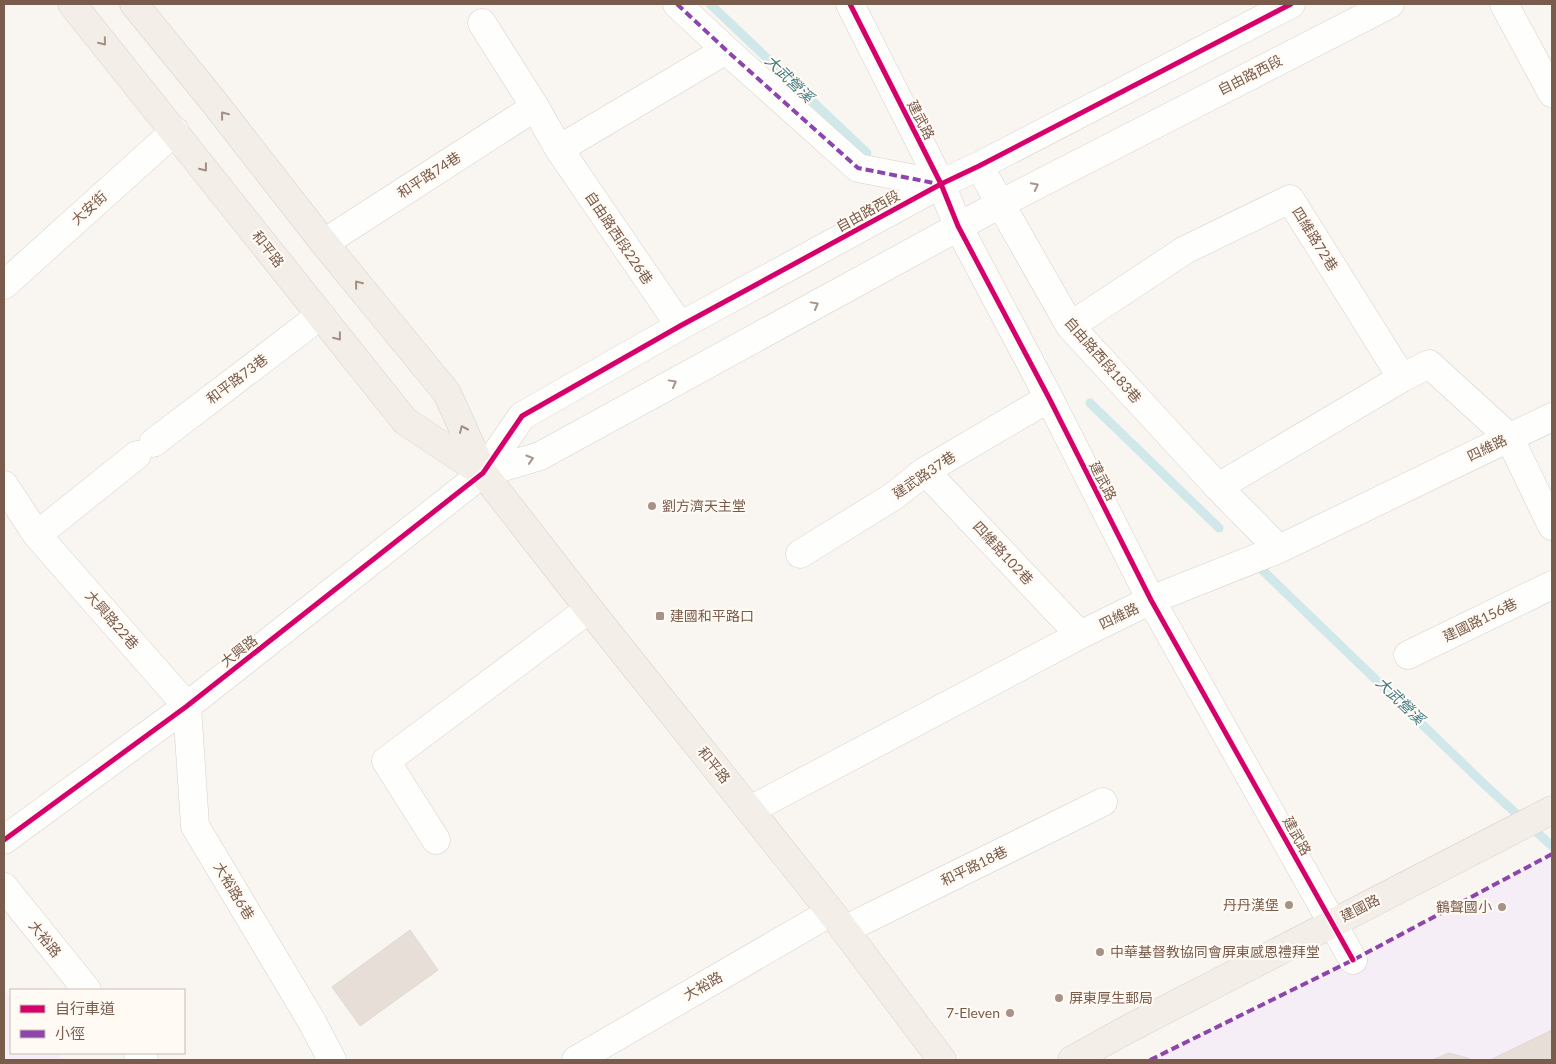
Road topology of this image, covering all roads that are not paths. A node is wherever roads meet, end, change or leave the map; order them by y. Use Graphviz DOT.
graph roads {
  1 [pos="72,4"];
  2 [pos="134,4"];
  3 [pos="677,4"];
  4 [pos="850,4"];
  5 [pos="1290,4"];
  6 [pos="1390,4"];
  7 [pos="1504,4"];
  8 [pos="482,23"];
  9 [pos="726,50"];
  10 [pos="1552,93"];
  11 [pos="535,107"];
  12 [pos="175,131"];
  13 [pos="559,149"];
  14 [pos="979,166"];
  15 [pos="941,184"];
  16 [pos="1000,204"];
  17 [pos="958,226"];
  18 [pos="324,243"];
  19 [pos="4,285"];
  20 [pos="321,315"];
  21 [pos="680,326"];
  22 [pos="1070,326"];
  23 [pos="1402,378"];
  24 [pos="1049,398"];
  25 [pos="1552,416"];
  26 [pos="1509,437"];
  27 [pos="925,471"];
  28 [pos="483,473"];
  29 [pos="4,485"];
  30 [pos="1218,486"];
  31 [pos="1552,526"];
  32 [pos="37,535"];
  33 [pos="800,554"];
  34 [pos="1261,556"];
  35 [pos="1552,585"];
  36 [pos="1151,600"];
  37 [pos="589,609"];
  38 [pos="1080,635"];
  39 [pos="1408,655"];
  40 [pos="187,706"];
  41 [pos="1103,802"];
  42 [pos="750,810"];
  43 [pos="1535,819"];
  44 [pos="4,840"];
  45 [pos="436,840"];
  46 [pos="4,887"];
  47 [pos="838,921"];
  48 [pos="1332,922"];
  49 [pos="1353,960"];
  50 [pos="86,989"];
  51 [pos="332,1060"];
  52 [pos="576,1060"];
  53 [pos="942,1060"];
  54 [pos="1072,1060"];
  1 -- 12 [label="main road, 和平路, one-way"];
  18 -- 2 [label="main road, 和平路, one-way"];
  3 -- 9 [label="street"];
  4 -- 15 [label="street, 建武路"];
  5 -- 14 [label="street, 自由路西段"];
  16 -- 6 [label="street, 自由路西段, one-way"];
  7 -- 10 [label="street"];
  8 -- 11 [label="street, 自由路西段226巷"];
  9 -- 13 [label="street"];
  9 -- 15 [label="street"];
  11 -- 13 [label="street, 自由路西段226巷"];
  11 -- 18 [label="street, 和平路74巷"];
  12 -- 19 [label="street, 大安街"];
  12 -- 20 [label="main road, 和平路, one-way"];
  13 -- 21 [label="street, 自由路西段226巷"];
  14 -- 15 [label="street, 自由路西段"];
  14 -- 16 [label="street, 自由路西段183巷"];
  15 -- 17 [label="street, 建武路"];
  15 -- 21 [label="street, 自由路西段"];
  16 -- 17 [label="street, 自由路西段"];
  16 -- 22 [label="street, 自由路西段183巷"];
  17 -- 24 [label="street, 建武路"];
  28 -- 17 [label="street, 自由路西段, one-way"];
  28 -- 18 [label="main road, 和平路, one-way"];
  20 -- 28 [label="main road, 和平路, one-way"];
  20 -- 32 [label="street, 和平路73巷"];
  21 -- 28 [label="street, 自由路西段"];
  22 -- 23 [label="street, 四維路72巷"];
  22 -- 30 [label="street, 自由路西段183巷"];
  23 -- 26 [label="street"];
  23 -- 30 [label="street"];
  24 -- 27 [label="street, 建武路37巷"];
  24 -- 36 [label="street, 建武路"];
  25 -- 26 [label="street, 四維路"];
  26 -- 31 [label="street"];
  26 -- 34 [label="street, 四維路"];
  27 -- 33 [label="street, 建武路37巷"];
  27 -- 38 [label="street, 四維路102巷"];
  28 -- 37 [label="main road, 和平路"];
  28 -- 40 [label="street, 大興路"];
  29 -- 32 [label="street, 大興路22巷"];
  30 -- 34 [label="street, 自由路西段183巷"];
  32 -- 40 [label="street, 大興路22巷"];
  34 -- 36 [label="street, 四維路"];
  35 -- 39 [label="street, 建國路156巷"];
  36 -- 38 [label="street, 四維路"];
  36 -- 48 [label="street, 建武路"];
  37 -- 42 [label="main road, 和平路"];
  37 -- 45 [label="street"];
  38 -- 42 [label="street, 四維路"];
  40 -- 44 [label="street, 大興路"];
  40 -- 51 [label="street, 大裕路6巷"];
  41 -- 47 [label="street, 和平路18巷"];
  42 -- 47 [label="main road, 和平路"];
  43 -- 48 [label="main road, 建國路"];
  46 -- 50 [label="street, 大裕路"];
  47 -- 52 [label="street, 大裕路"];
  47 -- 53 [label="main road, 和平路"];
  48 -- 49 [label="street, 建武路"];
  48 -- 54 [label="main road, 建國路"];
}
